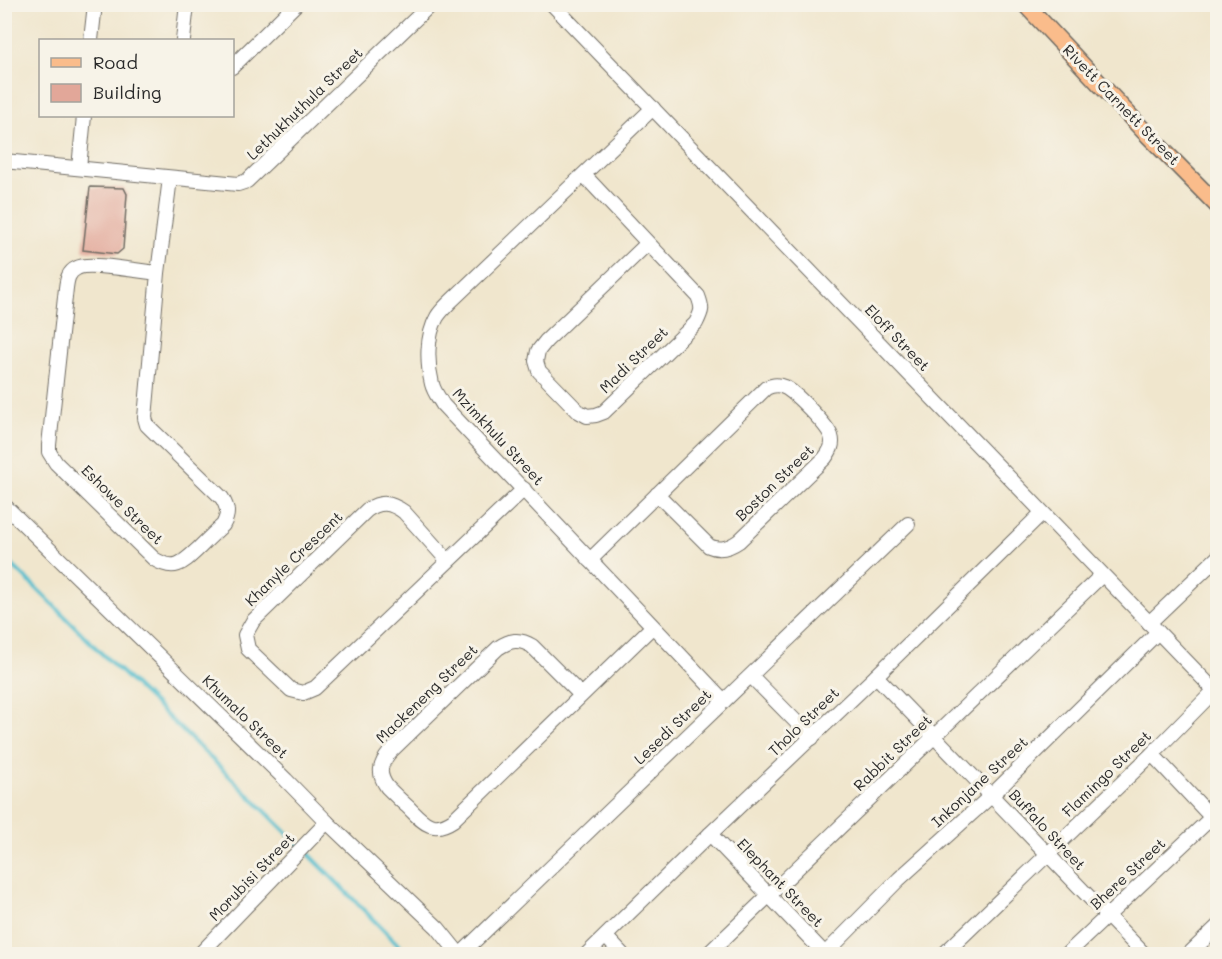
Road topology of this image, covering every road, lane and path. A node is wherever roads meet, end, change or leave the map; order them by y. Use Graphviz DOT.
graph roads {
  1 [pos="94,4"];
  2 [pos="187,4"];
  3 [pos="296,4"];
  4 [pos="431,4"];
  5 [pos="552,4"];
  6 [pos="1025,4"];
  7 [pos="91,39"];
  8 [pos="183,39"];
  9 [pos="234,65"];
  10 [pos="653,108"];
  11 [pos="84,117"];
  12 [pos="4,161"];
  13 [pos="79,168"];
  14 [pos="584,175"];
  15 [pos="170,178"];
  16 [pos="1218,206"];
  17 [pos="648,243"];
  18 [pos="158,273"];
  19 [pos="524,489"];
  20 [pos="657,494"];
  21 [pos="4,505"];
  22 [pos="1042,513"];
  23 [pos="908,524"];
  24 [pos="1218,556"];
  25 [pos="590,560"];
  26 [pos="448,561"];
  27 [pos="1102,575"];
  28 [pos="652,627"];
  29 [pos="1154,627"];
  30 [pos="751,676"];
  31 [pos="876,676"];
  32 [pos="1216,693"];
  33 [pos="581,695"];
  34 [pos="724,701"];
  35 [pos="934,736"];
  36 [pos="812,738"];
  37 [pos="1152,754"];
  38 [pos="992,795"];
  39 [pos="1215,821"];
  40 [pos="327,822"];
  41 [pos="710,834"];
  42 [pos="1047,854"];
  43 [pos="770,896"];
  44 [pos="1107,916"];
  45 [pos="1218,926"];
  46 [pos="606,937"];
  47 [pos="1192,953"];
  48 [pos="200,954"];
  49 [pos="460,954"];
  50 [pos="587,954"];
  51 [pos="622,954"];
  52 [pos="708,954"];
  53 [pos="825,954"];
  54 [pos="944,954"];
  55 [pos="1067,954"];
  56 [pos="1144,954"];
  1 -- 7 [label="street"];
  2 -- 8 [label="street"];
  3 -- 9 [label="street"];
  4 -- 15 [label="street, Lethukhuthula Street"];
  5 -- 10 [label="street, Eloff Street"];
  6 -- 16 [label="main road, Rivett Carnett Street"];
  10 -- 14 [label="street, Mzimkhulu Street"];
  10 -- 22 [label="street, Eloff Street"];
  11 -- 13 [label="street"];
  12 -- 13 [label="street, Lethukhuthula Street"];
  13 -- 15 [label="street, Lethukhuthula Street"];
  14 -- 17 [label="street, Madi Street"];
  14 -- 19 [label="street, Mzimkhulu Street"];
  15 -- 18 [label="street, Eshowe Street"];
  17 -- 17 [label="street, Madi Street"];
  18 -- 18 [label="street, Eshowe Street"];
  19 -- 25 [label="street, Mzimkhulu Street"];
  19 -- 26 [label="street, Khanyle Crescent"];
  20 -- 20 [label="street, Boston Street"];
  20 -- 25 [label="street, Boston Street"];
  21 -- 40 [label="street, Khumalo Street"];
  22 -- 27 [label="street, Eloff Street"];
  22 -- 31 [label="street, Tholo Street"];
  23 -- 30 [label="street, Lesedi Street"];
  24 -- 29 [label="street, Inkonjane Street"];
  25 -- 28 [label="street, Mzimkhulu Street"];
  26 -- 26 [label="street, Khanyle Crescent"];
  27 -- 29 [label="street, Eloff Street"];
  27 -- 35 [label="street, Rabbit Street"];
  28 -- 33 [label="street, Mackeneng Street"];
  28 -- 34 [label="street, Mzimkhulu Street"];
  29 -- 32 [label="street, Eloff Street"];
  29 -- 38 [label="street, Inkonjane Street"];
  30 -- 34 [label="street, Lesedi Street"];
  30 -- 36 [label="street"];
  31 -- 35 [label="street, Buffalo Street"];
  31 -- 36 [label="street, Tholo Street"];
  32 -- 37 [label="street, Flamingo Street"];
  33 -- 33 [label="street, Mackeneng Street"];
  34 -- 49 [label="street, Lesedi Street"];
  35 -- 38 [label="street, Buffalo Street"];
  35 -- 43 [label="street, Rabbit Street"];
  36 -- 41 [label="street, Tholo Street"];
  37 -- 39 [label="street"];
  37 -- 42 [label="street, Flamingo Street"];
  38 -- 42 [label="street, Buffalo Street"];
  38 -- 53 [label="street, Inkonjane Street"];
  39 -- 44 [label="street, Bhere Street"];
  40 -- 48 [label="street, Morubisi Street"];
  40 -- 49 [label="street, Khumalo Street"];
  41 -- 43 [label="street, Elephant Street"];
  41 -- 46 [label="street, Tholo Street"];
  42 -- 44 [label="street, Buffalo Street"];
  42 -- 54 [label="street, Flamingo Street"];
  43 -- 52 [label="street, Rabbit Street"];
  43 -- 53 [label="street, Elephant Street"];
  44 -- 55 [label="street, Bhere Street"];
  44 -- 56 [label="street, Buffalo Street"];
  45 -- 47 [label="street"];
  46 -- 50 [label="street, Tholo Street"];
  46 -- 51 [label="street"];
}
